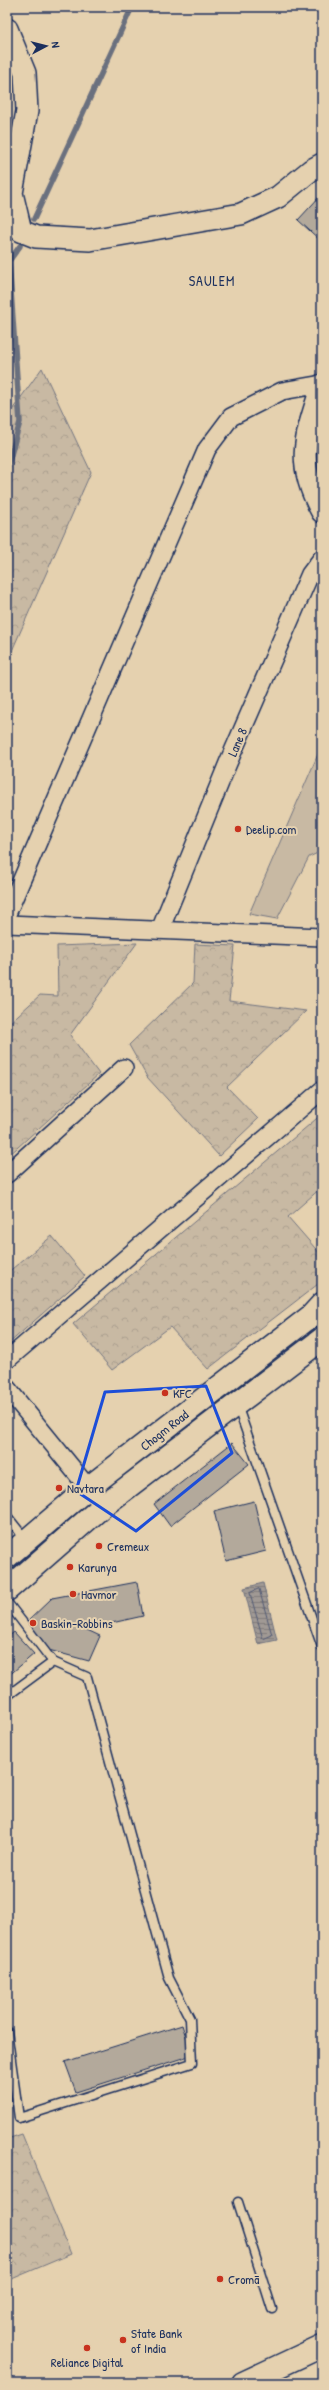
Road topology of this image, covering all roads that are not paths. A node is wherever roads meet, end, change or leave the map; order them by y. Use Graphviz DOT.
graph roads {
  1 [pos="7,29"];
  2 [pos="322,164"];
  3 [pos="322,384"];
  4 [pos="322,512"];
  5 [pos="322,558"];
  6 [pos="7,914"];
  7 [pos="7,924"];
  8 [pos="160,930"];
  9 [pos="322,936"];
  10 [pos="124,1068"];
  11 [pos="322,1090"];
  12 [pos="7,1174"];
  13 [pos="322,1304"];
  14 [pos="322,1339"];
  15 [pos="7,1360"];
  16 [pos="7,1388"];
  17 [pos="236,1405"];
  18 [pos="88,1488"];
  19 [pos="103,1506"];
  20 [pos="7,1516"];
  21 [pos="27,1540"];
  22 [pos="7,1557"];
  23 [pos="7,1590"];
  24 [pos="7,1602"];
  25 [pos="322,1647"];
  26 [pos="53,1662"];
  27 [pos="7,1696"];
  28 [pos="7,2031"];
  29 [pos="238,2202"];
  30 [pos="272,2309"];
  31 [pos="322,2346"];
  32 [pos="243,2383"];
  1 -- 2 [label="street"];
  3 -- 4 [label="street"];
  3 -- 6 [label="street"];
  5 -- 8 [label="street, Lane 8"];
  7 -- 8 [label="street"];
  8 -- 9 [label="street"];
  10 -- 12 [label="street"];
  11 -- 15 [label="street"];
  13 -- 18 [label="main road, Chogm Road"];
  14 -- 17 [label="main road, Chogm Road"];
  16 -- 18 [label="street"];
  17 -- 19 [label="main road, Chogm Road"];
  17 -- 25 [label="lane"];
  18 -- 19 [label="street"];
  18 -- 21 [label="main road, Chogm Road"];
  19 -- 23 [label="main road, Chogm Road"];
  20 -- 21 [label="lane"];
  21 -- 22 [label="main road, Chogm Road"];
  24 -- 26 [label="lane"];
  26 -- 27 [label="lane"];
  26 -- 28 [label="lane"];
  29 -- 30 [label="lane"];
  31 -- 32 [label="main road"];
}
